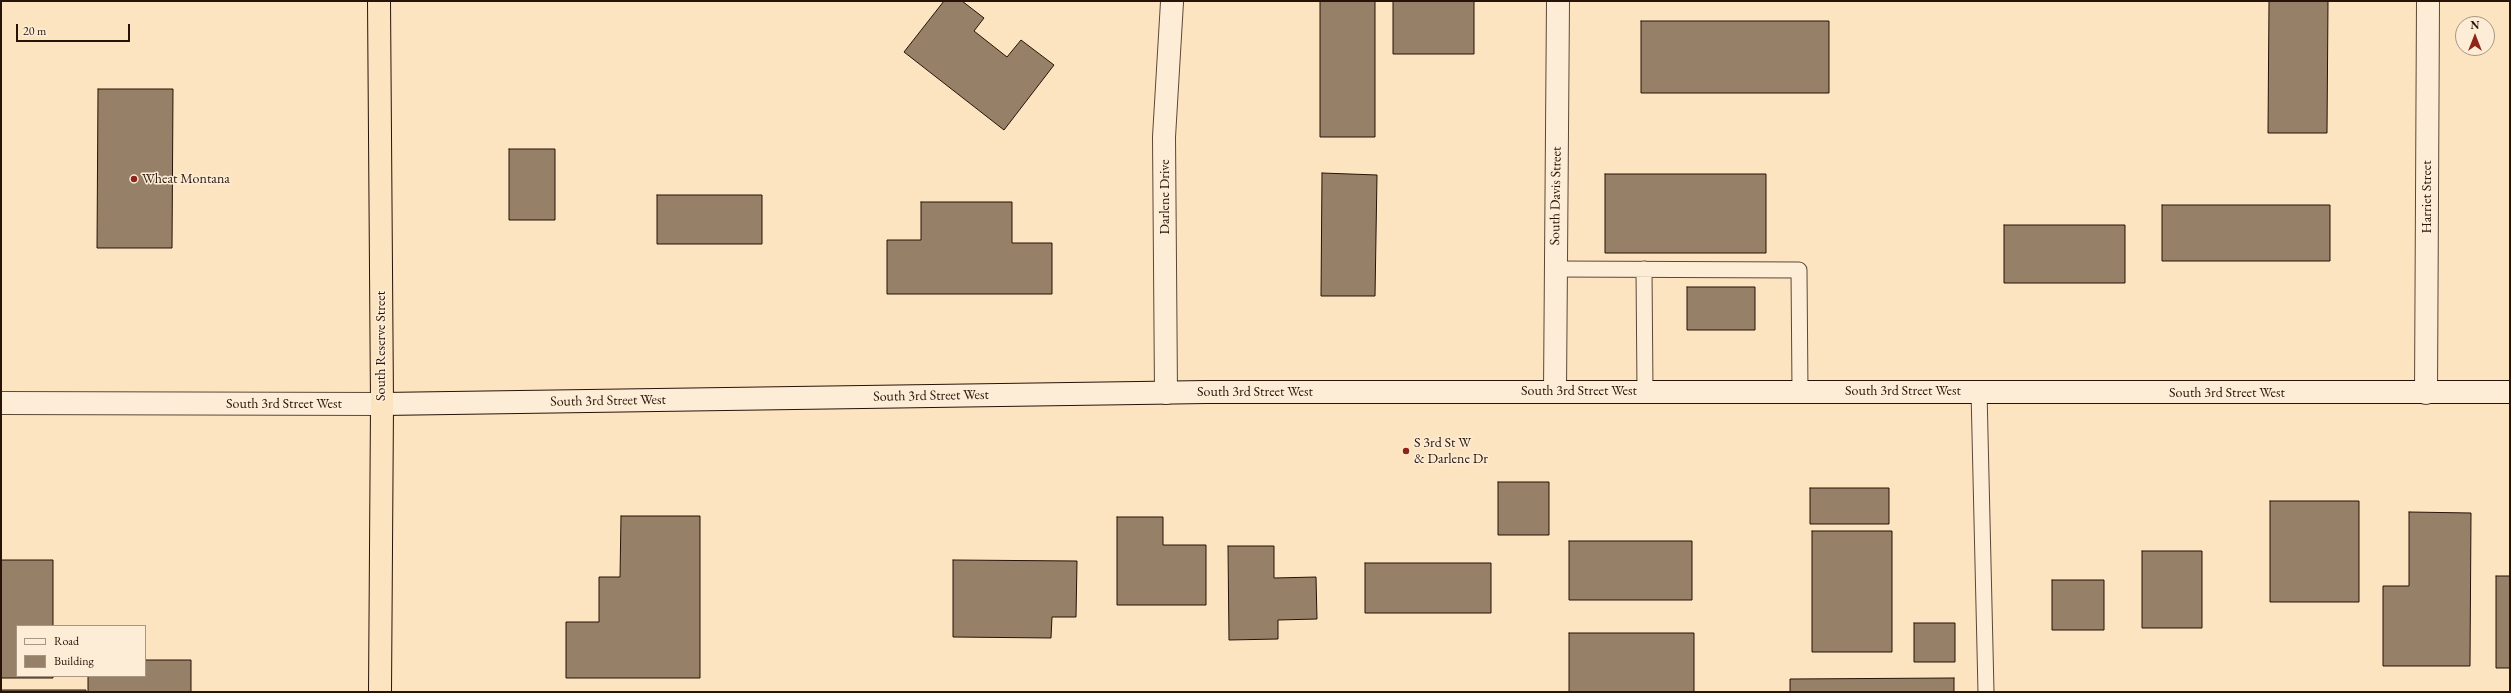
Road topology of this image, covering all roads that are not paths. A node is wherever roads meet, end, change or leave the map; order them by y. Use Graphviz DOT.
graph roads {
  1 [pos="380,1"];
  2 [pos="1172,1"];
  3 [pos="1558,1"];
  4 [pos="2428,1"];
  5 [pos="1555,269"];
  6 [pos="1644,269"];
  7 [pos="1555,391"];
  8 [pos="1645,391"];
  9 [pos="1800,391"];
  10 [pos="1979,391"];
  11 [pos="2510,392"];
  12 [pos="1166,393"];
  13 [pos="2426,393"];
  14 [pos="1,403"];
  15 [pos="382,404"];
  16 [pos="380,692"];
  17 [pos="1986,692"];
  1 -- 15 [label="highway, South Reserve Street"];
  2 -- 12 [label="main road, Darlene Drive"];
  3 -- 5 [label="main road, South Davis Street"];
  4 -- 13 [label="main road, Harriet Street"];
  5 -- 6 [label="lane"];
  5 -- 7 [label="main road, South Davis Street"];
  6 -- 8 [label="lane"];
  6 -- 9 [label="lane"];
  7 -- 8 [label="main road, South 3rd Street West"];
  7 -- 12 [label="main road, South 3rd Street West"];
  8 -- 9 [label="main road, South 3rd Street West"];
  9 -- 10 [label="main road, South 3rd Street West"];
  10 -- 13 [label="main road, South 3rd Street West"];
  10 -- 17 [label="lane"];
  11 -- 13 [label="main road, South 3rd Street West"];
  12 -- 15 [label="main road, South 3rd Street West"];
  14 -- 15 [label="main road, South 3rd Street West"];
  15 -- 16 [label="highway, South Reserve Street"];
}
